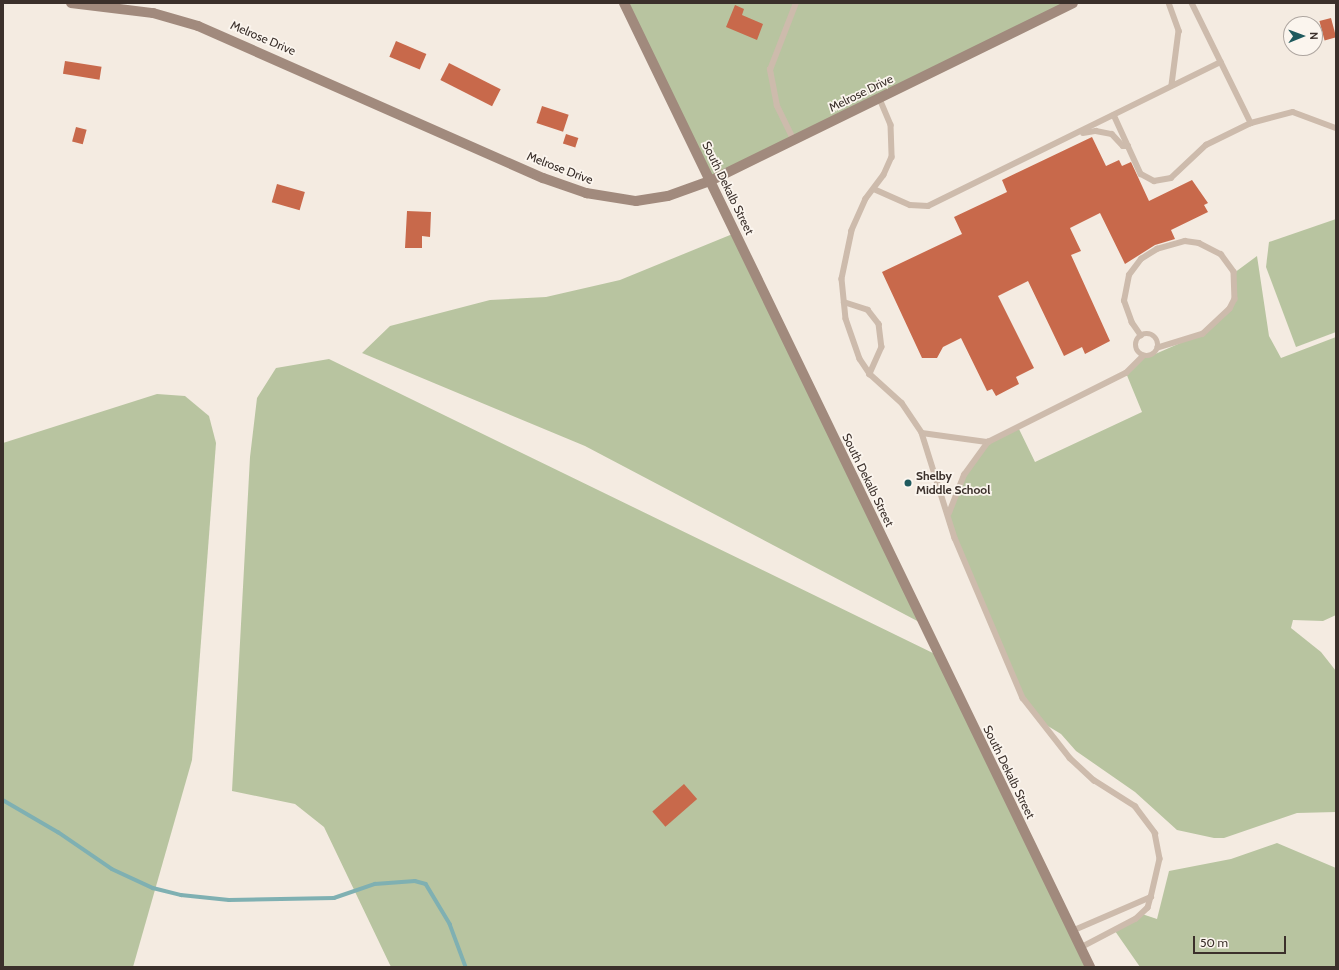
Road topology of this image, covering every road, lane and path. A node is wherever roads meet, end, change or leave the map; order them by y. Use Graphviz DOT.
graph roads {
  1 [pos="71,3"];
  2 [pos="624,3"];
  3 [pos="796,3"];
  4 [pos="1073,3"];
  5 [pos="1169,3"];
  6 [pos="1192,3"];
  7 [pos="1221,62"];
  8 [pos="1172,85"];
  9 [pos="880,99"];
  10 [pos="1114,115"];
  11 [pos="1251,123"];
  12 [pos="1336,128"];
  13 [pos="1081,131"];
  14 [pos="794,140"];
  15 [pos="1128,146"];
  16 [pos="710,180"];
  17 [pos="874,189"];
  18 [pos="844,302"];
  19 [pos="1141,336"];
  20 [pos="1158,348"];
  21 [pos="1144,356"];
  22 [pos="870,374"];
  23 [pos="922,433"];
  24 [pos="988,442"];
  25 [pos="949,514"];
  26 [pos="1151,897"];
  27 [pos="1072,931"];
  28 [pos="1081,948"];
  29 [pos="1090,967"];
  1 -- 16 [label="street, Melrose Drive"];
  2 -- 16 [label="street, South Dekalb Street"];
  3 -- 14 [label="lane"];
  4 -- 9 [label="street, Melrose Drive"];
  5 -- 8 [label="lane"];
  6 -- 7 [label="lane"];
  7 -- 8 [label="lane"];
  7 -- 11 [label="lane"];
  8 -- 10 [label="lane"];
  9 -- 14 [label="street, Melrose Drive"];
  9 -- 17 [label="lane"];
  10 -- 13 [label="lane"];
  10 -- 15 [label="lane"];
  11 -- 12 [label="lane"];
  11 -- 15 [label="lane"];
  13 -- 15 [label="lane"];
  13 -- 17 [label="lane"];
  14 -- 16 [label="street, Melrose Drive"];
  16 -- 27 [label="street, South Dekalb Street"];
  17 -- 18 [label="lane"];
  18 -- 22 [label="lane"];
  18 -- 22 [label="lane"];
  19 -- 20 [label="lane"];
  19 -- 20 [label="lane"];
  19 -- 21 [label="lane"];
  20 -- 21 [label="lane"];
  21 -- 24 [label="lane"];
  22 -- 23 [label="lane"];
  23 -- 24 [label="lane"];
  23 -- 25 [label="lane"];
  24 -- 25 [label="lane"];
  25 -- 26 [label="lane"];
  26 -- 27 [label="lane"];
  26 -- 28 [label="lane"];
  27 -- 28 [label="street, South Dekalb Street"];
  28 -- 29 [label="street, South Dekalb Street"];
}
